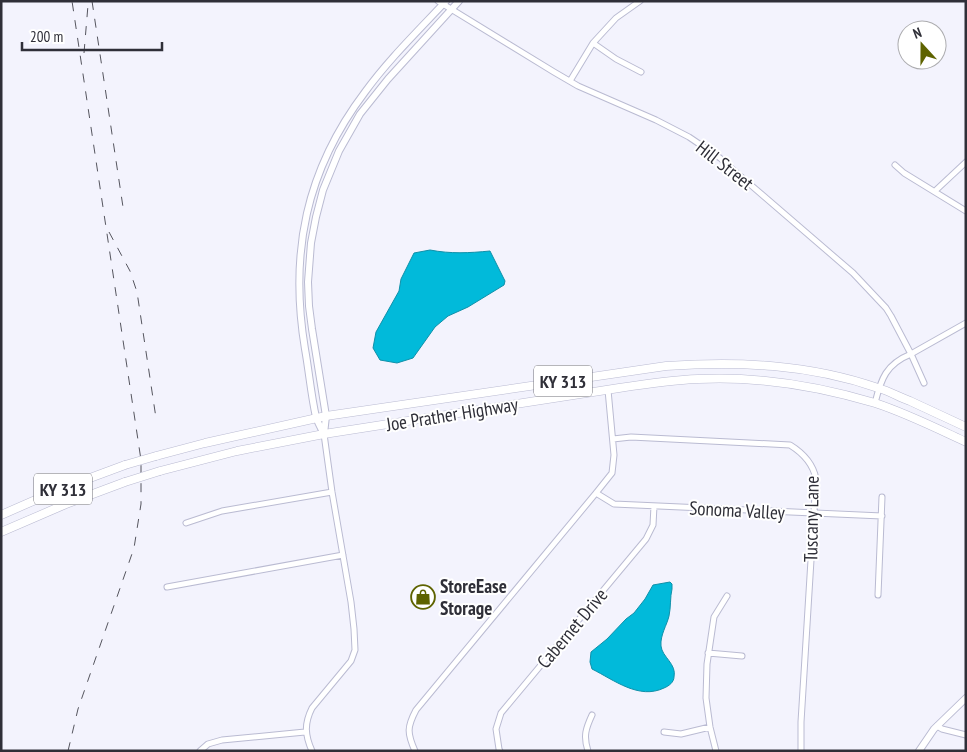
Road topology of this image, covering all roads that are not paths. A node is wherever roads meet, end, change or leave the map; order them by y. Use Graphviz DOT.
graph roads {
  1 [pos="459,1"];
  2 [pos="640,1"];
  3 [pos="442,2"];
  4 [pos="451,10"];
  5 [pos="593,43"];
  6 [pos="641,72"];
  7 [pos="570,80"];
  8 [pos="966,162"];
  9 [pos="895,166"];
  10 [pos="934,191"];
  11 [pos="966,210"];
  12 [pos="966,323"];
  13 [pos="911,354"];
  14 [pos="924,383"];
  15 [pos="879,388"];
  16 [pos="608,390"];
  17 [pos="874,403"];
  18 [pos="326,416"];
  19 [pos="317,418"];
  20 [pos="966,427"];
  21 [pos="324,434"];
  22 [pos="613,439"];
  23 [pos="966,442"];
  24 [pos="332,492"];
  25 [pos="596,493"];
  26 [pos="882,497"];
  27 [pos="654,506"];
  28 [pos="814,514"];
  29 [pos="1,515"];
  30 [pos="882,516"];
  31 [pos="186,523"];
  32 [pos="1,532"];
  33 [pos="343,555"];
  34 [pos="167,587"];
  35 [pos="878,595"];
  36 [pos="727,596"];
  37 [pos="708,653"];
  38 [pos="742,656"];
  39 [pos="966,698"];
  40 [pos="592,715"];
  41 [pos="937,726"];
  42 [pos="710,727"];
  43 [pos="305,732"];
  44 [pos="664,732"];
  45 [pos="966,735"];
  46 [pos="200,751"];
  47 [pos="312,751"];
  48 [pos="414,751"];
  49 [pos="500,751"];
  50 [pos="588,751"];
  51 [pos="716,751"];
  52 [pos="801,751"];
  53 [pos="919,751"];
  1 -- 4 [label="main road"];
  2 -- 5 [label="street"];
  3 -- 4 [label="street, Hill Street"];
  3 -- 19 [label="main road"];
  4 -- 7 [label="street, Hill Street"];
  4 -- 18 [label="main road"];
  5 -- 6 [label="street"];
  5 -- 7 [label="street"];
  7 -- 13 [label="street, Hill Street"];
  8 -- 10 [label="street"];
  9 -- 10 [label="street"];
  10 -- 11 [label="street"];
  12 -- 13 [label="street"];
  13 -- 14 [label="street, Hill Street"];
  13 -- 15 [label="street"];
  15 -- 17 [label="street"];
  15 -- 18 [label="highway, Joe Prather Highway / KY 313"];
  15 -- 20 [label="highway, Joe Prather Highway / KY 313"];
  16 -- 17 [label="highway, Joe Prather Highway / KY 313"];
  16 -- 21 [label="highway, Joe Prather Highway / KY 313"];
  16 -- 22 [label="street"];
  17 -- 23 [label="highway, Joe Prather Highway / KY 313"];
  18 -- 19 [label="highway, Joe Prather Highway / KY 313"];
  18 -- 21 [label="main road"];
  19 -- 21 [label="main road"];
  19 -- 29 [label="highway, Joe Prather Highway / KY 313, bridge"];
  21 -- 24 [label="street"];
  21 -- 32 [label="highway, Joe Prather Highway / KY 313, bridge"];
  22 -- 25 [label="street"];
  22 -- 28 [label="street, Tuscany Lane"];
  24 -- 31 [label="street"];
  24 -- 33 [label="street"];
  25 -- 27 [label="street, Sonoma Valley"];
  25 -- 48 [label="street"];
  26 -- 30 [label="street"];
  27 -- 28 [label="street, Sonoma Valley"];
  27 -- 49 [label="street, Cabernet Drive"];
  28 -- 30 [label="street, Sonoma Valley"];
  28 -- 52 [label="street, Tuscany Lane"];
  30 -- 35 [label="street"];
  33 -- 34 [label="street"];
  33 -- 43 [label="street"];
  36 -- 37 [label="street"];
  37 -- 38 [label="street"];
  37 -- 42 [label="street"];
  39 -- 41 [label="main road"];
  40 -- 50 [label="street"];
  41 -- 45 [label="street"];
  41 -- 53 [label="main road"];
  42 -- 44 [label="street"];
  42 -- 51 [label="street"];
  43 -- 46 [label="street"];
  43 -- 47 [label="street"];
}
